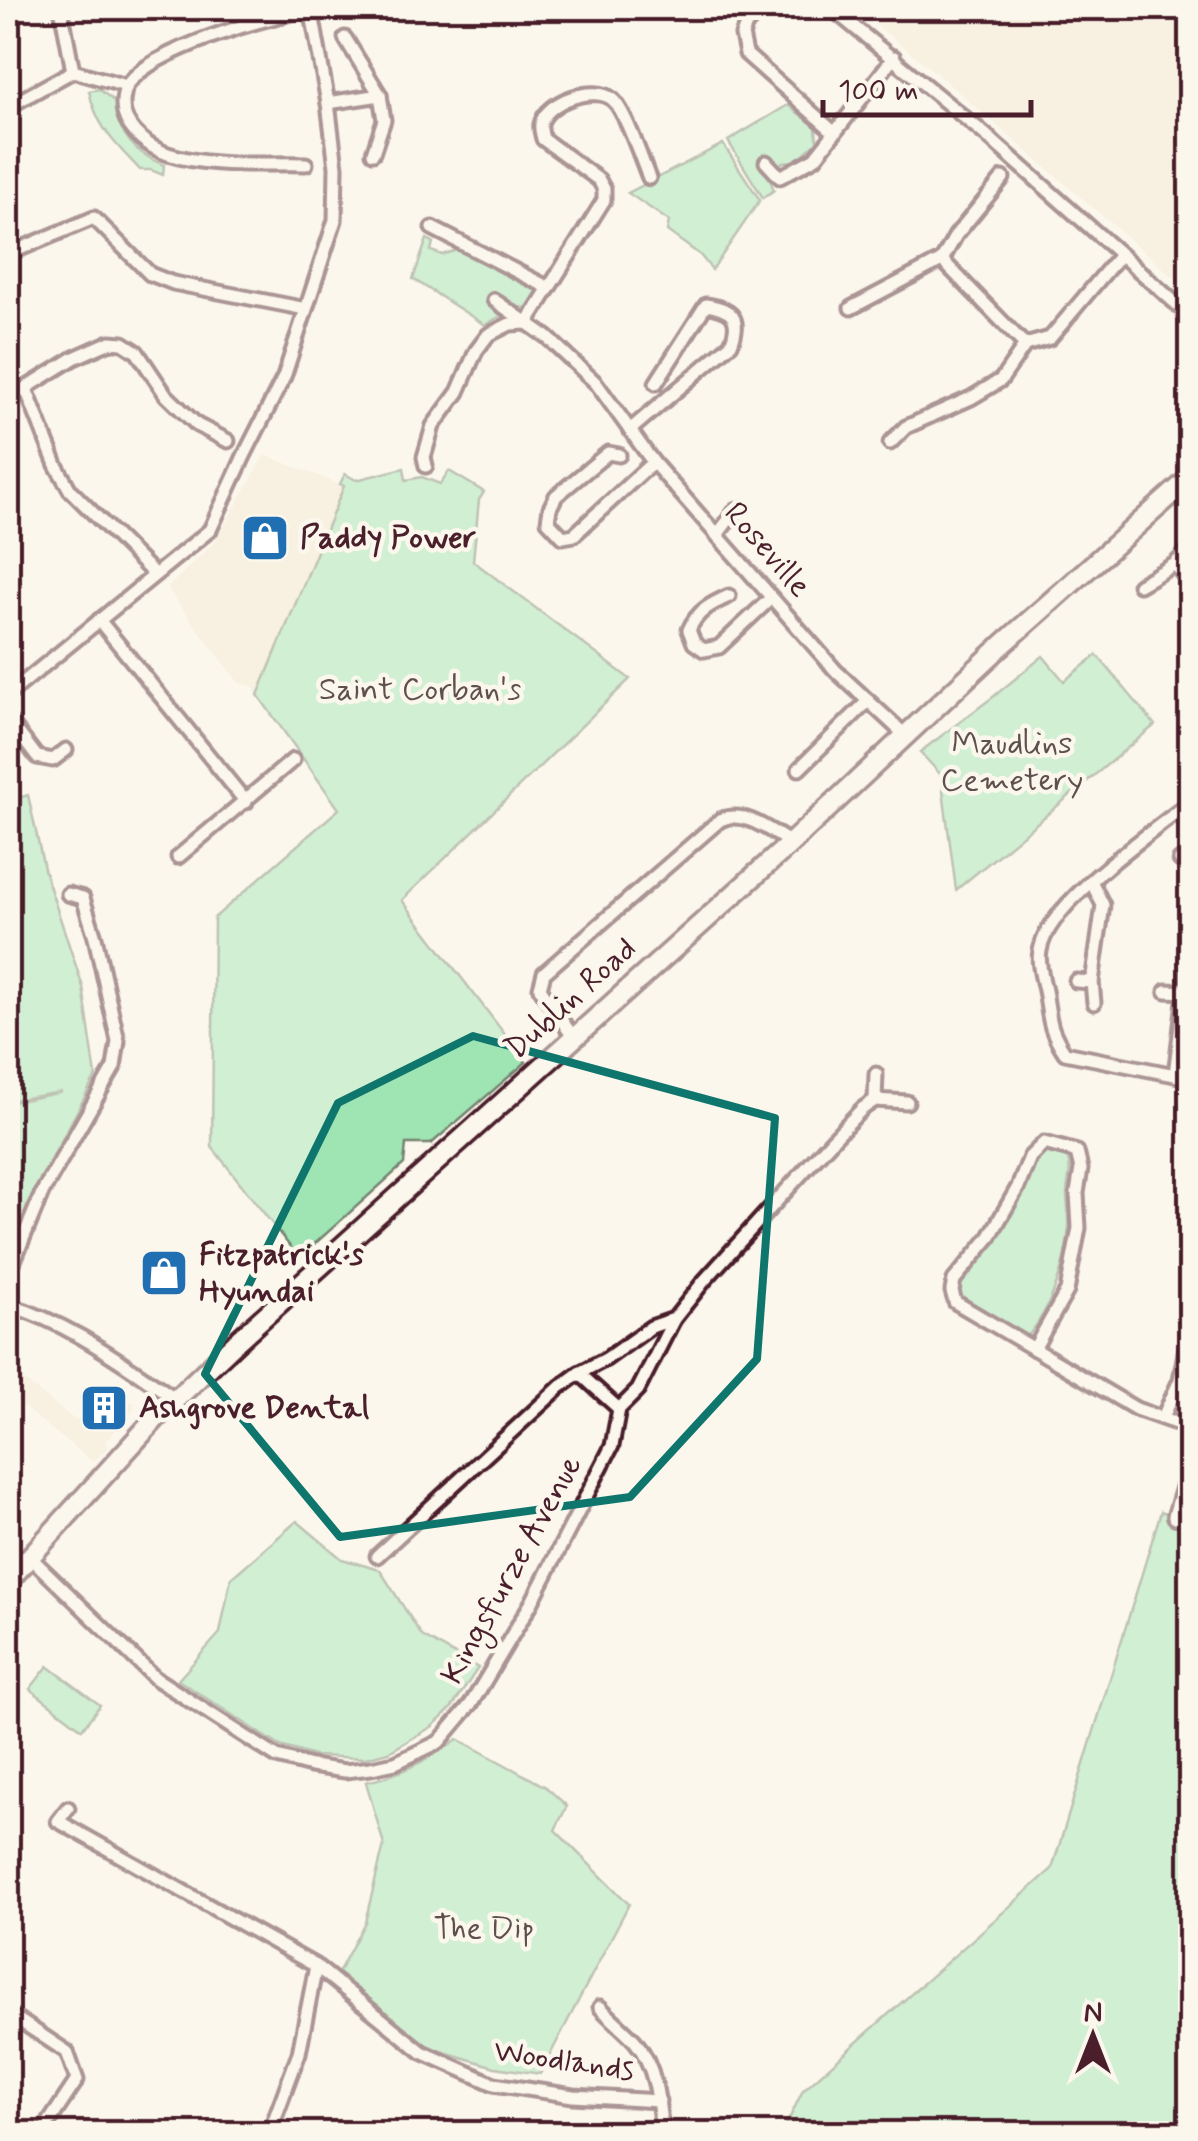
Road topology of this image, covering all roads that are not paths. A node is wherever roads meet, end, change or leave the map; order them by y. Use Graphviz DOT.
graph roads {
  1 [pos="61,8"];
  2 [pos="312,8"];
  3 [pos="762,8"];
  4 [pos="832,8"];
  5 [pos="346,38"];
  6 [pos="894,57"];
  7 [pos="73,72"];
  8 [pos="126,86"];
  9 [pos="380,94"];
  10 [pos="328,103"];
  11 [pos="8,107"];
  12 [pos="835,133"];
  13 [pos="373,153"];
  14 [pos="766,162"];
  15 [pos="306,164"];
  16 [pos="649,178"];
  17 [pos="1003,178"];
  18 [pos="432,228"];
  19 [pos="8,254"];
  20 [pos="1120,255"];
  21 [pos="942,260"];
  22 [pos="549,288"];
  23 [pos="494,300"];
  24 [pos="850,308"];
  25 [pos="306,310"];
  26 [pos="1190,316"];
  27 [pos="527,323"];
  28 [pos="1025,345"];
  29 [pos="656,384"];
  30 [pos="26,388"];
  31 [pos="8,399"];
  32 [pos="630,430"];
  33 [pos="228,442"];
  34 [pos="890,442"];
  35 [pos="619,455"];
  36 [pos="652,462"];
  37 [pos="426,466"];
  38 [pos="1190,478"];
  39 [pos="736,510"];
  40 [pos="717,535"];
  41 [pos="1190,549"];
  42 [pos="1175,564"];
  43 [pos="154,574"];
  44 [pos="1190,584"];
  45 [pos="1139,585"];
  46 [pos="730,596"];
  47 [pos="771,598"];
  48 [pos="99,620"];
  49 [pos="8,695"];
  50 [pos="868,701"];
  51 [pos="8,719"];
  52 [pos="905,735"];
  53 [pos="66,750"];
  54 [pos="293,760"];
  55 [pos="798,769"];
  56 [pos="246,802"];
  57 [pos="1190,802"];
  58 [pos="790,843"];
  59 [pos="178,857"];
  60 [pos="1091,881"];
  61 [pos="68,894"];
  62 [pos="1190,952"];
  63 [pos="1076,981"];
  64 [pos="1092,982"];
  65 [pos="1166,991"];
  66 [pos="1185,992"];
  67 [pos="1094,1003"];
  68 [pos="573,1037"];
  69 [pos="876,1074"];
  70 [pos="1175,1075"];
  71 [pos="1190,1078"];
  72 [pos="875,1100"];
  73 [pos="907,1102"];
  74 [pos="8,1275"];
  75 [pos="8,1305"];
  76 [pos="674,1319"];
  77 [pos="1190,1326"];
  78 [pos="1034,1348"];
  79 [pos="579,1373"];
  80 [pos="176,1399"];
  81 [pos="619,1409"];
  82 [pos="1163,1417"];
  83 [pos="1190,1428"];
  84 [pos="1190,1468"];
  85 [pos="1176,1516"];
  86 [pos="377,1556"];
  87 [pos="30,1558"];
  88 [pos="8,1581"];
  89 [pos="68,1808"];
  90 [pos="316,1966"];
  91 [pos="600,2007"];
  92 [pos="8,2014"];
  93 [pos="659,2100"];
  94 [pos="41,2134"];
  95 [pos="269,2134"];
  96 [pos="662,2134"];
  1 -- 7 [label="street"];
  2 -- 8 [label="street"];
  2 -- 10 [label="street"];
  3 -- 12 [label="street"];
  4 -- 6 [label="street"];
  5 -- 9 [label="street"];
  6 -- 12 [label="street"];
  6 -- 20 [label="street"];
  7 -- 8 [label="street"];
  7 -- 11 [label="street"];
  8 -- 15 [label="street"];
  9 -- 10 [label="street"];
  9 -- 13 [label="street"];
  10 -- 25 [label="street"];
  12 -- 14 [label="street"];
  16 -- 22 [label="street"];
  17 -- 21 [label="street"];
  18 -- 22 [label="street"];
  19 -- 25 [label="street"];
  20 -- 26 [label="street"];
  20 -- 28 [label="street"];
  21 -- 24 [label="street"];
  21 -- 28 [label="street"];
  22 -- 27 [label="street"];
  23 -- 27 [label="street, Roseville"];
  25 -- 43 [label="street"];
  27 -- 32 [label="street, Roseville"];
  27 -- 37 [label="street"];
  28 -- 34 [label="street"];
  29 -- 32 [label="street"];
  30 -- 31 [label="street"];
  30 -- 33 [label="street"];
  30 -- 43 [label="street"];
  32 -- 36 [label="street, Roseville"];
  35 -- 36 [label="street"];
  36 -- 40 [label="street, Roseville"];
  38 -- 52 [label="main road, Dublin Road"];
  39 -- 40 [label="street"];
  40 -- 47 [label="street, Roseville"];
  41 -- 42 [label="street"];
  42 -- 44 [label="street"];
  42 -- 45 [label="street"];
  43 -- 48 [label="street"];
  46 -- 47 [label="street"];
  47 -- 50 [label="street, Roseville"];
  48 -- 49 [label="street"];
  48 -- 56 [label="street"];
  50 -- 52 [label="street, Roseville"];
  50 -- 55 [label="street"];
  51 -- 53 [label="street"];
  52 -- 58 [label="main road, Dublin Road"];
  54 -- 56 [label="street"];
  56 -- 59 [label="street"];
  57 -- 60 [label="street"];
  58 -- 68 [label="main road, Dublin Road"];
  58 -- 68 [label="street"];
  60 -- 64 [label="street"];
  60 -- 70 [label="street"];
  61 -- 74 [label="street"];
  62 -- 66 [label="street"];
  63 -- 64 [label="street"];
  64 -- 67 [label="street"];
  65 -- 66 [label="street"];
  66 -- 70 [label="street"];
  68 -- 80 [label="main road, Dublin Road"];
  69 -- 72 [label="street"];
  70 -- 71 [label="street"];
  72 -- 73 [label="street"];
  72 -- 76 [label="street, Kingsfurze Avenue"];
  75 -- 80 [label="street"];
  76 -- 79 [label="street, Kingsfurze Avenue"];
  76 -- 81 [label="street, Kingsfurze Avenue"];
  77 -- 82 [label="street"];
  78 -- 78 [label="street"];
  78 -- 82 [label="street"];
  79 -- 81 [label="street"];
  79 -- 86 [label="street, Kingsfurze Avenue"];
  80 -- 87 [label="main road, Dublin Road"];
  81 -- 87 [label="street, Kingsfurze Avenue"];
  82 -- 83 [label="street"];
  84 -- 85 [label="street"];
  87 -- 88 [label="main road, Dublin Road"];
  89 -- 90 [label="street, Woodlands"];
  90 -- 93 [label="street, Woodlands"];
  90 -- 95 [label="street"];
  91 -- 93 [label="street, Woodlands"];
  92 -- 94 [label="street"];
  93 -- 96 [label="street, Woodlands"];
}
